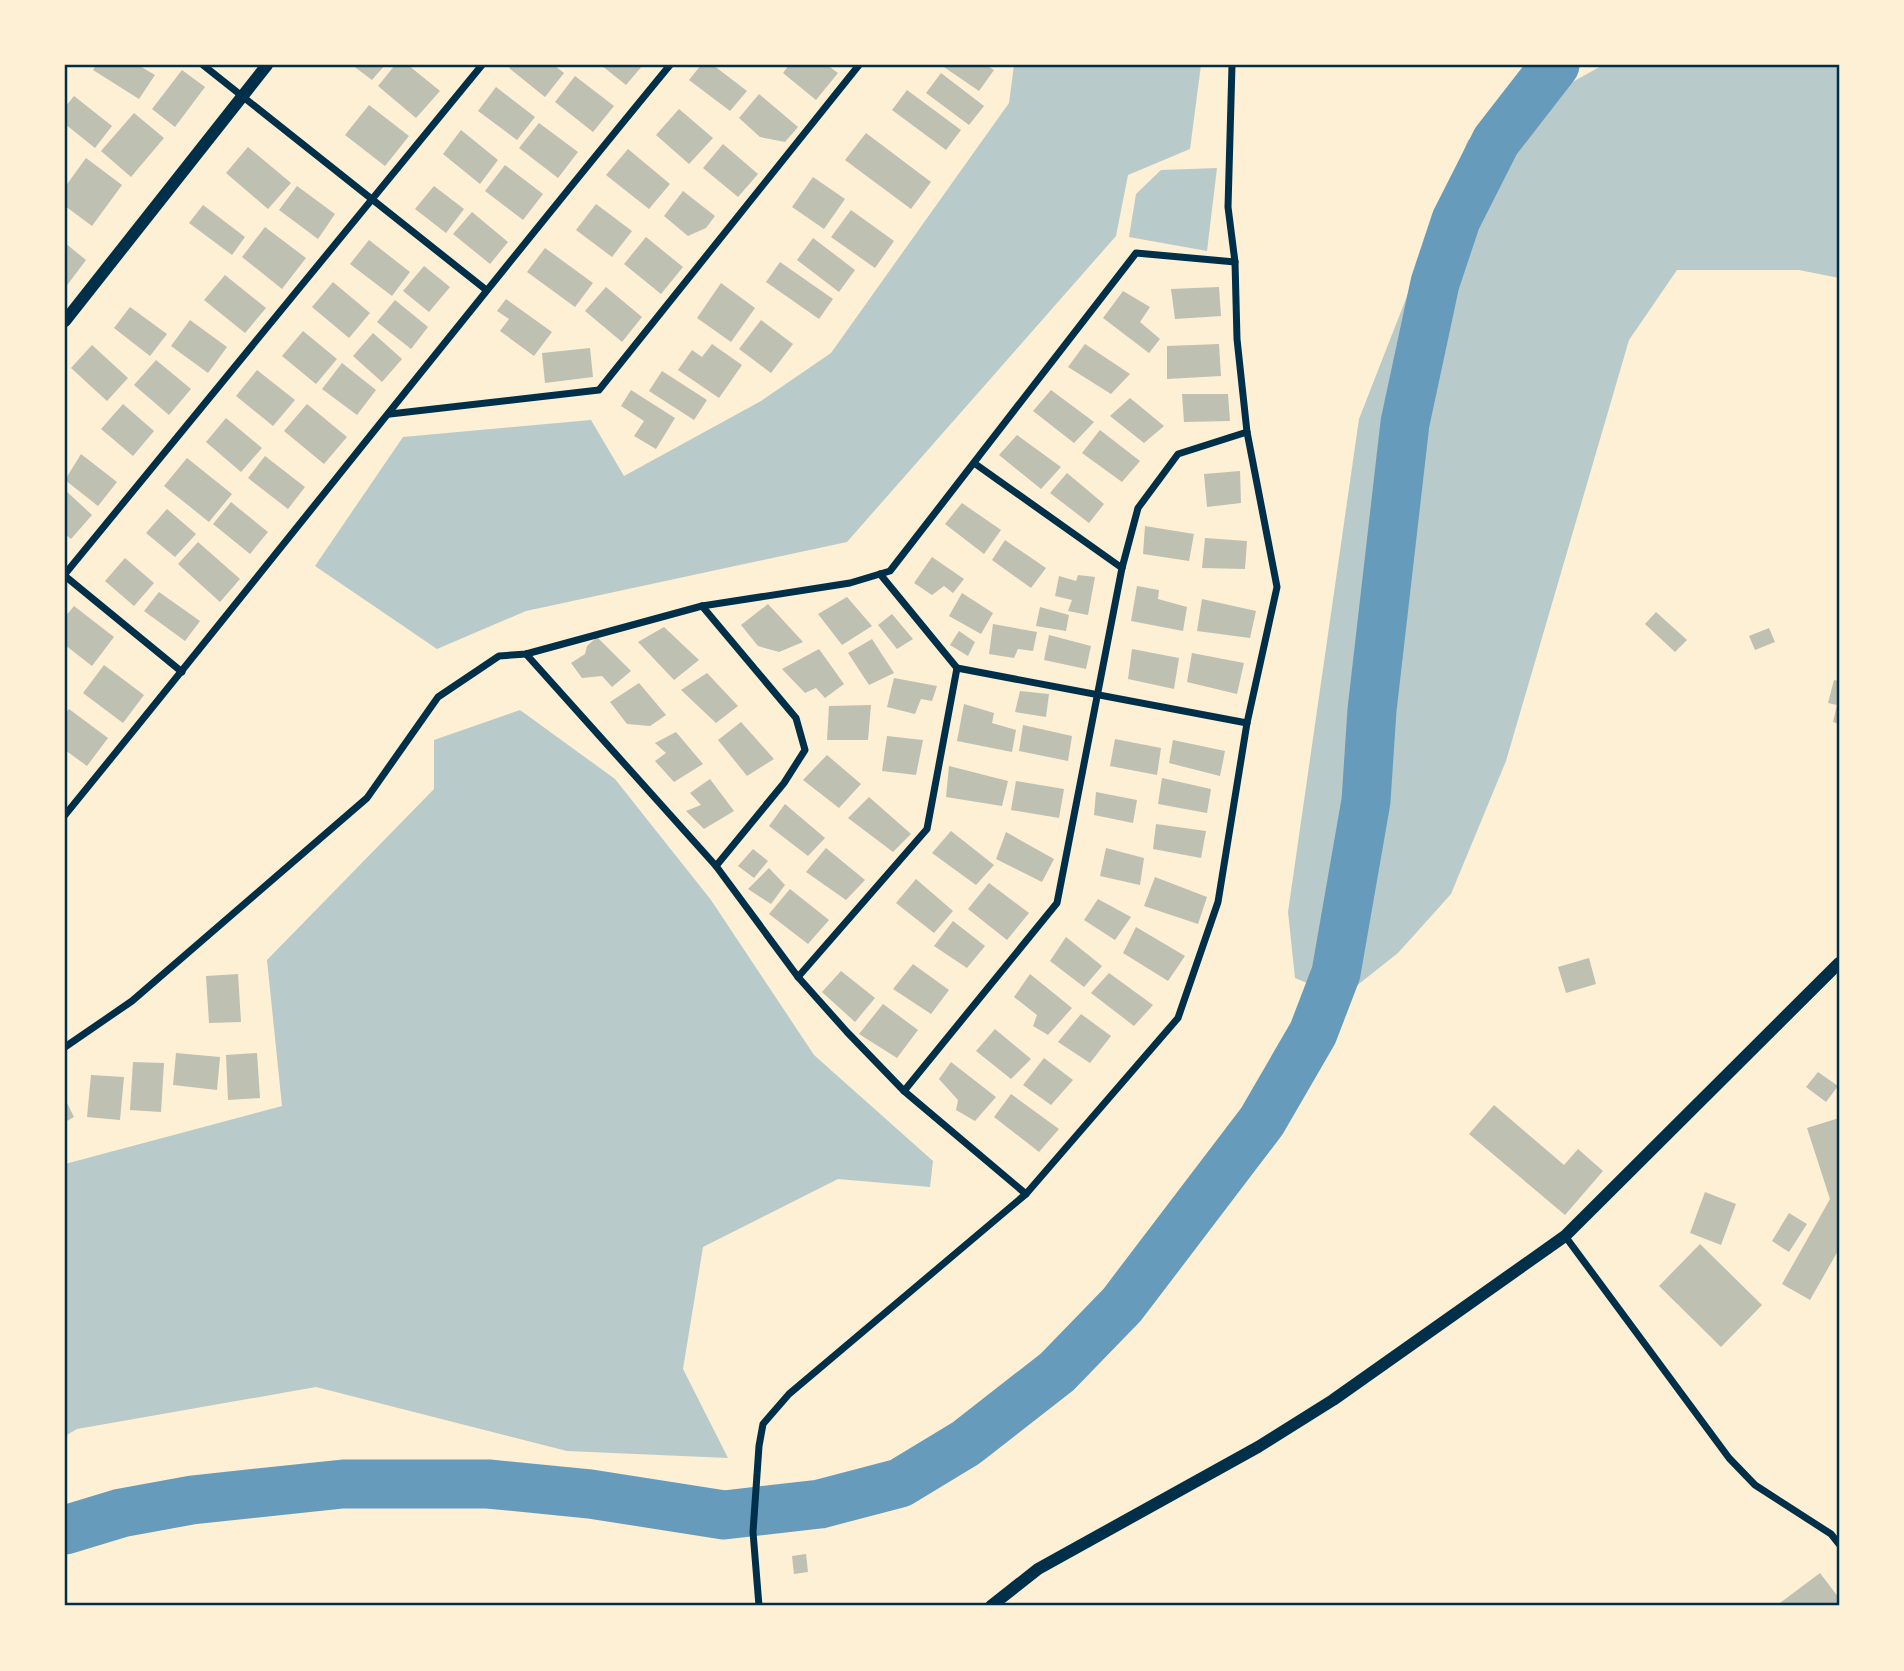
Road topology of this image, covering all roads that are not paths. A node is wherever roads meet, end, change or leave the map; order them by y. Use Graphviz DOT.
graph roads {
  1 [pos="203,65"];
  2 [pos="267,65"];
  3 [pos="482,65"];
  4 [pos="670,65"];
  5 [pos="859,65"];
  6 [pos="1232,65"];
  7 [pos="241,97"];
  8 [pos="371,200"];
  9 [pos="1235,262"];
  10 [pos="485,289"];
  11 [pos="65,321"];
  12 [pos="390,414"];
  13 [pos="1247,432"];
  14 [pos="974,463"];
  15 [pos="1122,568"];
  16 [pos="880,574"];
  17 [pos="65,575"];
  18 [pos="702,606"];
  19 [pos="526,654"];
  20 [pos="957,668"];
  21 [pos="182,672"];
  22 [pos="1099,695"];
  23 [pos="1247,723"];
  24 [pos="65,815"];
  25 [pos="716,866"];
  26 [pos="1839,962"];
  27 [pos="798,977"];
  28 [pos="65,1047"];
  29 [pos="904,1091"];
  30 [pos="1026,1194"];
  31 [pos="1565,1236"];
  32 [pos="1839,1544"];
  33 [pos="759,1606"];
  34 [pos="991,1606"];
  1 -- 7 [label="street"];
  2 -- 7 [label="street"];
  3 -- 8 [label="street"];
  4 -- 10 [label="street"];
  5 -- 12 [label="street"];
  6 -- 9 [label="street"];
  7 -- 8 [label="street"];
  7 -- 11 [label="street"];
  8 -- 10 [label="street"];
  8 -- 17 [label="street"];
  9 -- 13 [label="street"];
  9 -- 14 [label="street"];
  10 -- 12 [label="street"];
  12 -- 21 [label="street"];
  13 -- 15 [label="street"];
  13 -- 23 [label="street"];
  14 -- 15 [label="street"];
  14 -- 16 [label="street"];
  15 -- 22 [label="street"];
  16 -- 18 [label="street"];
  16 -- 20 [label="street"];
  17 -- 21 [label="street"];
  18 -- 19 [label="street"];
  18 -- 25 [label="street"];
  19 -- 25 [label="street"];
  19 -- 28 [label="street"];
  20 -- 22 [label="street"];
  20 -- 27 [label="street"];
  21 -- 24 [label="street"];
  22 -- 23 [label="street"];
  22 -- 29 [label="street"];
  23 -- 30 [label="street"];
  25 -- 27 [label="street"];
  26 -- 31 [label="street"];
  27 -- 29 [label="street"];
  29 -- 30 [label="street"];
  30 -- 33 [label="street"];
  31 -- 32 [label="street"];
  31 -- 34 [label="street"];
}
